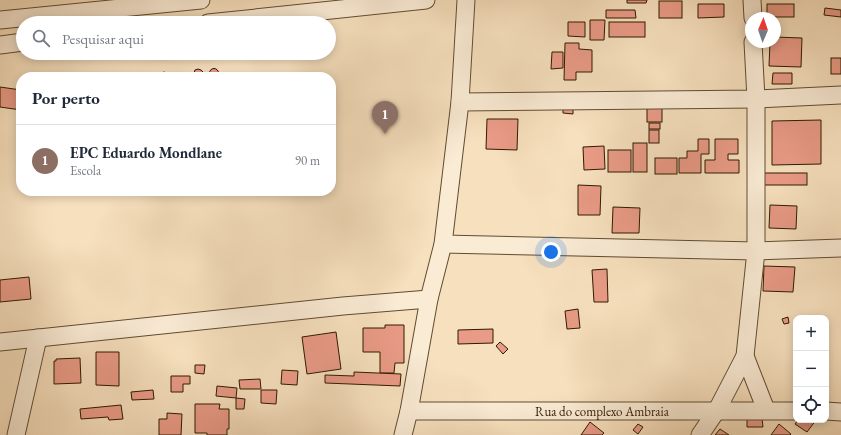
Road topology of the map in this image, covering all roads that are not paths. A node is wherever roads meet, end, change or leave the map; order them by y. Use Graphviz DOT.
graph roads {
  1 [pos="201,0"];
  2 [pos="426,0"];
  3 [pos="466,0"];
  4 [pos="752,0"];
  5 [pos="752,12"];
  6 [pos="40,16"];
  7 [pos="274,16"];
  8 [pos="16,18"];
  9 [pos="0,20"];
  10 [pos="16,43"];
  11 [pos="0,45"];
  12 [pos="753,48"];
  13 [pos="841,94"];
  14 [pos="756,99"];
  15 [pos="460,102"];
  16 [pos="443,244"];
  17 [pos="841,248"];
  18 [pos="756,251"];
  19 [pos="429,299"];
  20 [pos="38,338"];
  21 [pos="0,342"];
  22 [pos="745,356"];
  23 [pos="717,410"];
  24 [pos="766,410"];
  25 [pos="409,411"];
  26 [pos="793,411"];
  27 [pos="829,412"];
  28 [pos="841,412"];
  29 [pos="16,435"];
  30 [pos="403,435"];
  31 [pos="700,435"];
  1 -- 6 [label="street"];
  2 -- 7 [label="street"];
  3 -- 15 [label="street"];
  4 -- 5 [label="street"];
  8 -- 9 [label="street"];
  10 -- 11 [label="street"];
  12 -- 14 [label="street"];
  13 -- 14 [label="street"];
  14 -- 15 [label="street"];
  14 -- 18 [label="street"];
  15 -- 16 [label="street"];
  16 -- 18 [label="street"];
  16 -- 19 [label="street"];
  17 -- 18 [label="street"];
  18 -- 22 [label="street"];
  19 -- 20 [label="street"];
  19 -- 25 [label="street"];
  20 -- 21 [label="street"];
  20 -- 29 [label="street"];
  22 -- 23 [label="street"];
  22 -- 24 [label="street"];
  23 -- 24 [label="street, Rua do complexo Ambraia"];
  23 -- 25 [label="street, Rua do complexo Ambraia"];
  23 -- 31 [label="street"];
  24 -- 26 [label="street, Rua do complexo Ambraia"];
  25 -- 30 [label="street"];
  27 -- 28 [label="street"];
}
